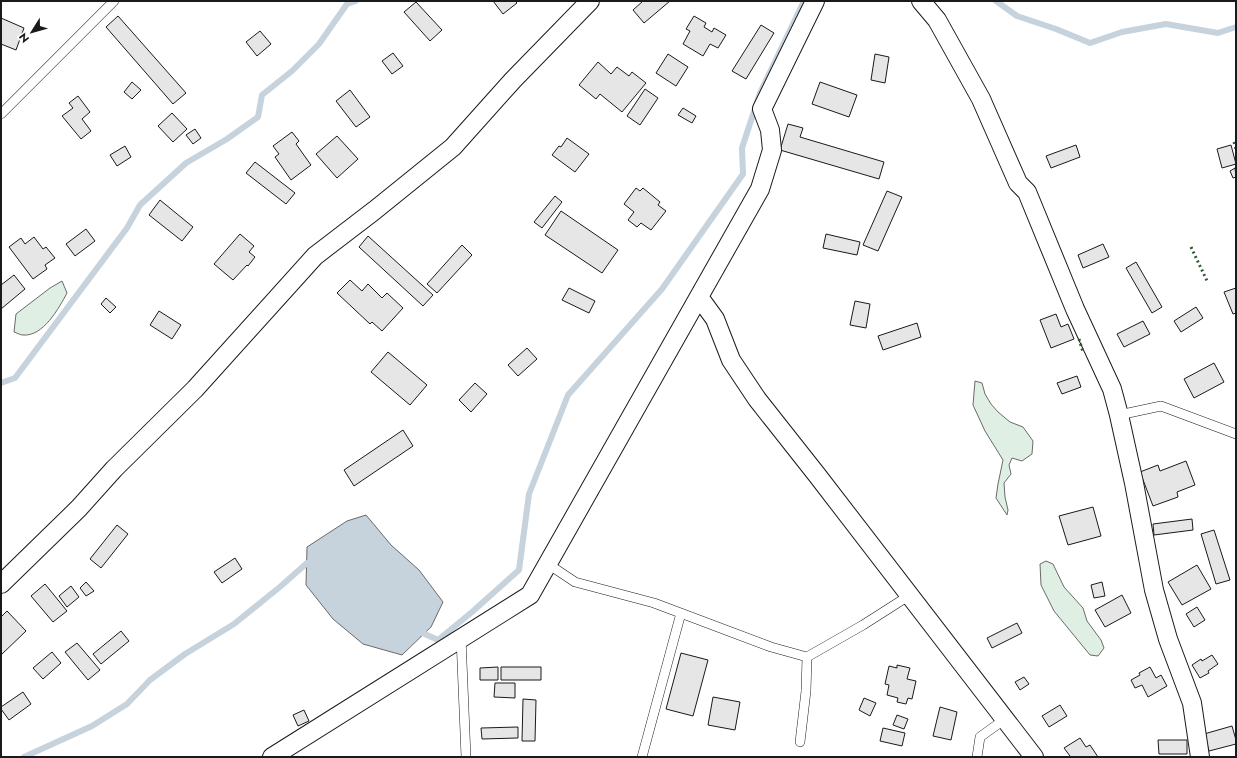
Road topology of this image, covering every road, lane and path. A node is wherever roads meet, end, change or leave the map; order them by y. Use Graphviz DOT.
graph roads {
  1 [pos="114,1"];
  2 [pos="590,1"];
  3 [pos="815,1"];
  4 [pos="922,1"];
  5 [pos="1,114"];
  6 [pos="699,296"];
  7 [pos="1119,414"];
  8 [pos="1236,434"];
  9 [pos="548,564"];
  10 [pos="1,584"];
  11 [pos="910,595"];
  12 [pos="680,613"];
  13 [pos="460,638"];
  14 [pos="807,657"];
  15 [pos="1005,719"];
  16 [pos="800,742"];
  17 [pos="272,757"];
  18 [pos="466,757"];
  19 [pos="642,757"];
  20 [pos="978,757"];
  21 [pos="1034,757"];
  22 [pos="1200,757"];
  1 -- 5 [label="lane"];
  2 -- 10 [label="street"];
  3 -- 6 [label="street"];
  4 -- 7 [label="street"];
  6 -- 9 [label="street"];
  6 -- 11 [label="street"];
  7 -- 8 [label="lane"];
  7 -- 22 [label="street"];
  9 -- 12 [label="lane"];
  9 -- 13 [label="street"];
  11 -- 14 [label="lane"];
  11 -- 15 [label="street"];
  12 -- 14 [label="lane"];
  12 -- 19 [label="lane"];
  13 -- 17 [label="street"];
  13 -- 18 [label="lane"];
  14 -- 16 [label="lane"];
  15 -- 20 [label="lane"];
  15 -- 21 [label="street"];
}
